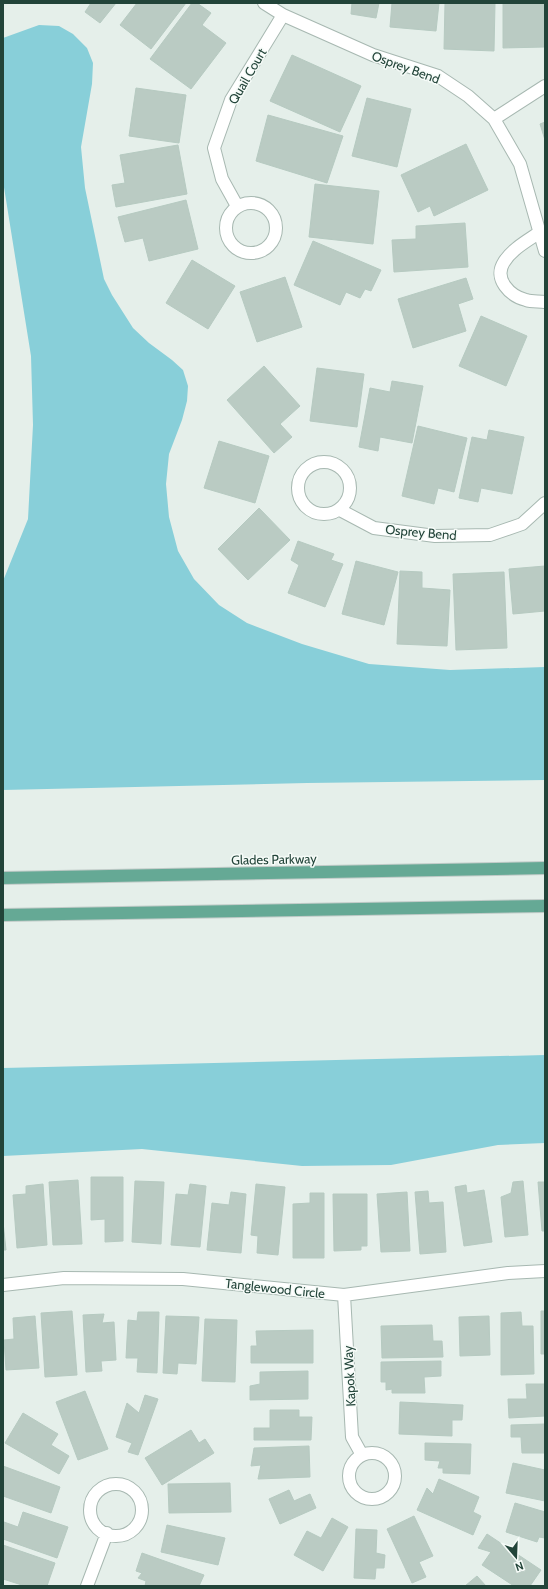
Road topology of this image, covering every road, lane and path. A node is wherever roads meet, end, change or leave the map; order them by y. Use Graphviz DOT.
graph roads {
  1 [pos="264,3"];
  2 [pos="283,15"];
  3 [pos="545,86"];
  4 [pos="494,119"];
  5 [pos="237,206"];
  6 [pos="540,232"];
  7 [pos="545,251"];
  8 [pos="545,302"];
  9 [pos="545,503"];
  10 [pos="340,510"];
  11 [pos="545,868"];
  12 [pos="3,878"];
  13 [pos="545,906"];
  14 [pos="3,915"];
  15 [pos="545,1271"];
  16 [pos="3,1284"];
  17 [pos="344,1295"];
  18 [pos="362,1455"];
  19 [pos="107,1533"];
  20 [pos="87,1586"];
  1 -- 2 [label="street, Osprey Bend"];
  2 -- 4 [label="street, Osprey Bend"];
  2 -- 5 [label="street, Quail Court"];
  3 -- 4 [label="street"];
  4 -- 6 [label="street, Osprey Bend"];
  5 -- 5 [label="street"];
  6 -- 7 [label="street, Osprey Bend"];
  6 -- 8 [label="street"];
  9 -- 10 [label="street, Osprey Bend"];
  10 -- 10 [label="street"];
  11 -- 12 [label="main road, Glades Parkway"];
  13 -- 14 [label="main road"];
  15 -- 17 [label="street, Tanglewood Circle"];
  16 -- 17 [label="street, Tanglewood Circle"];
  17 -- 18 [label="street, Kapok Way"];
  19 -- 19 [label="street"];
  19 -- 20 [label="street"];
}
